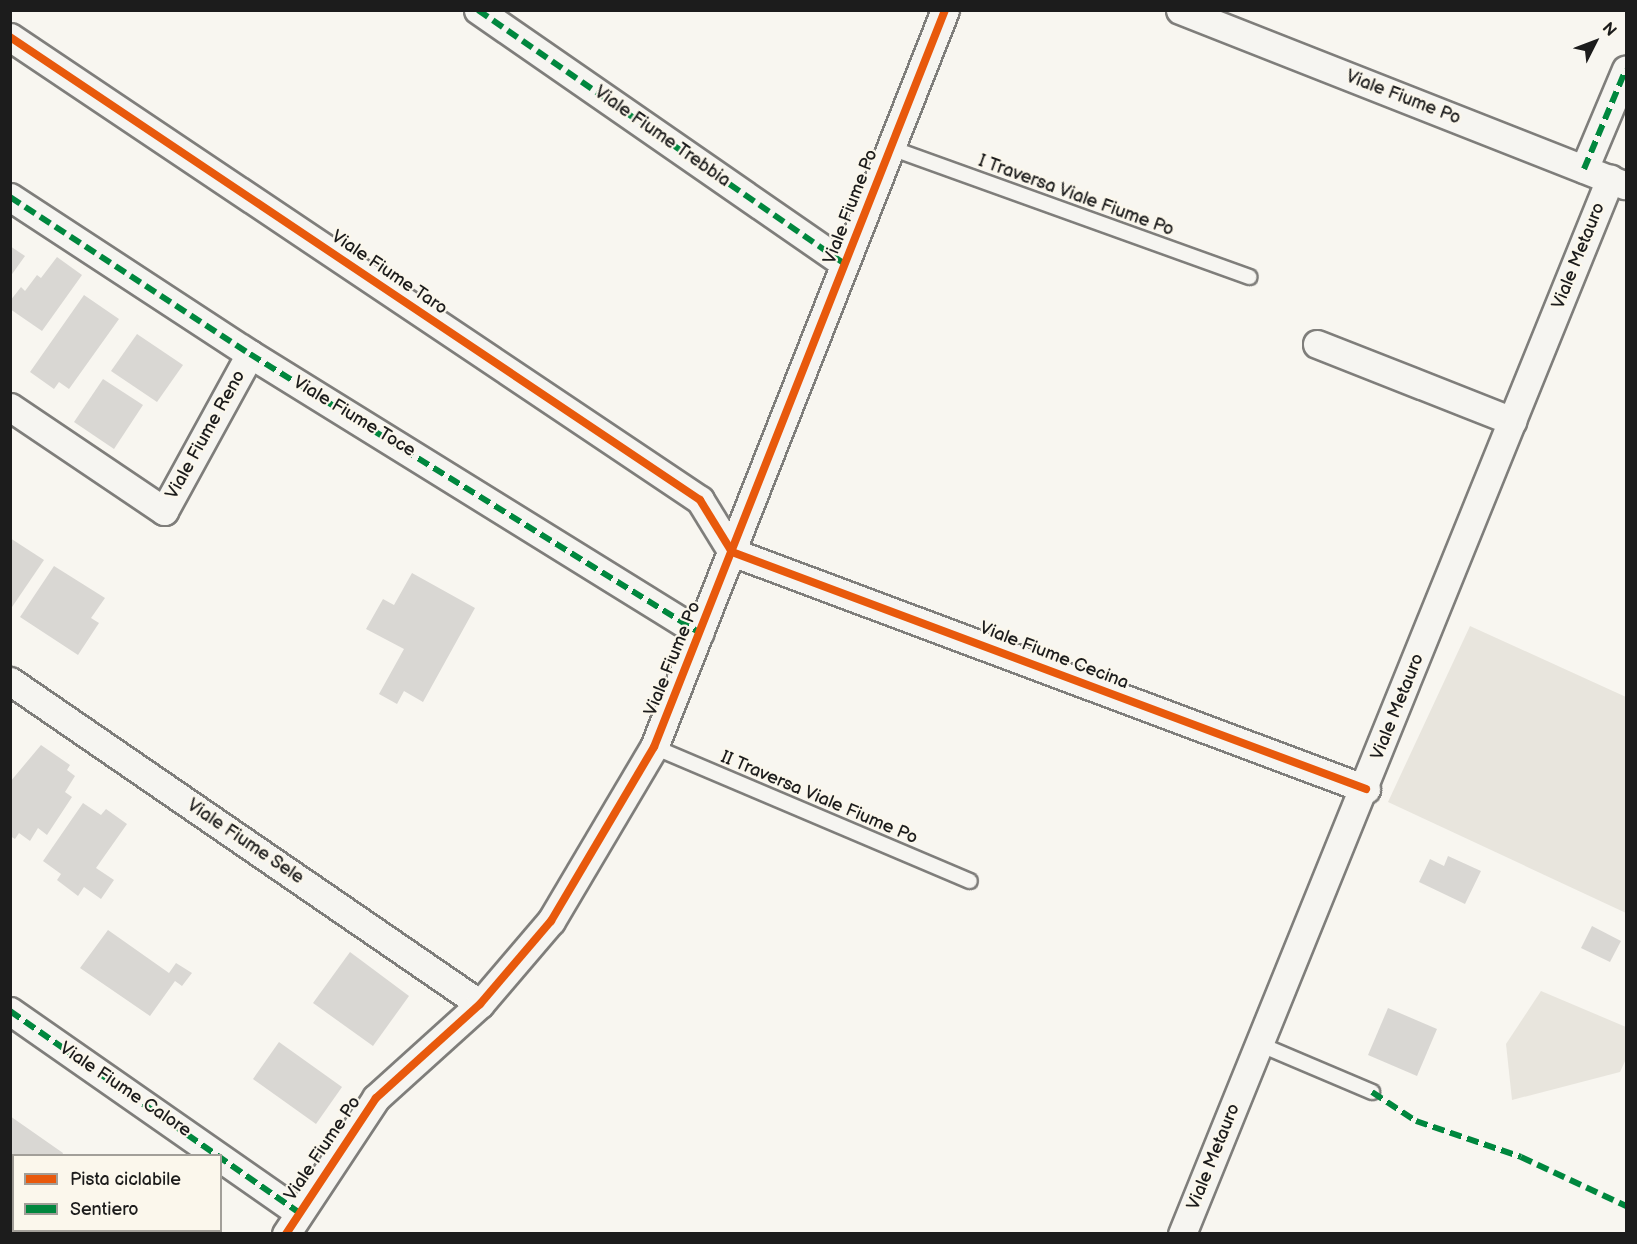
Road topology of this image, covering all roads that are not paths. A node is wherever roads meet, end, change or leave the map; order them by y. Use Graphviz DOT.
graph roads {
  1 [pos="478,10"];
  2 [pos="945,10"];
  3 [pos="1180,10"];
  4 [pos="10,37"];
  5 [pos="1626,69"];
  6 [pos="891,148"];
  7 [pos="1584,169"];
  8 [pos="1618,182"];
  9 [pos="10,196"];
  10 [pos="845,264"];
  11 [pos="1250,277"];
  12 [pos="1317,344"];
  13 [pos="250,354"];
  14 [pos="10,407"];
  15 [pos="1512,421"];
  16 [pos="732,552"];
  17 [pos="700,633"];
  18 [pos="10,681"];
  19 [pos="654,747"];
  20 [pos="1366,789"];
  21 [pos="970,881"];
  22 [pos="480,1004"];
  23 [pos="10,1011"];
  24 [pos="1259,1044"];
  25 [pos="1372,1092"];
  26 [pos="200,1154"];
  27 [pos="222,1170"];
  28 [pos="292,1223"];
  29 [pos="1182,1233"];
  1 -- 10 [label="street, Viale Fiume Trebbia"];
  2 -- 6 [label="street, Viale Fiume Po"];
  3 -- 7 [label="street, Viale Fiume Po"];
  4 -- 16 [label="street, Viale Fiume Taro"];
  5 -- 7 [label="street"];
  6 -- 10 [label="street, Viale Fiume Po"];
  6 -- 11 [label="lane, I Traversa Viale Fiume Po"];
  7 -- 8 [label="street, Viale Fiume Po"];
  8 -- 15 [label="street, Viale Metauro"];
  9 -- 13 [label="street, Viale Fiume Toce"];
  10 -- 16 [label="street, Viale Fiume Po"];
  12 -- 15 [label="street"];
  13 -- 14 [label="street, Viale Fiume Reno"];
  13 -- 17 [label="street, Viale Fiume Toce"];
  15 -- 20 [label="street, Viale Metauro"];
  16 -- 17 [label="street, Viale Fiume Po"];
  16 -- 20 [label="street, Viale Fiume Cecina"];
  17 -- 19 [label="street, Viale Fiume Po"];
  18 -- 22 [label="street, Viale Fiume Sele"];
  19 -- 21 [label="lane, II Traversa Viale Fiume Po"];
  19 -- 22 [label="street, Viale Fiume Po"];
  20 -- 24 [label="street, Viale Metauro"];
  22 -- 28 [label="street, Viale Fiume Po"];
  23 -- 26 [label="street, Viale Fiume Calore"];
  24 -- 25 [label="lane"];
  24 -- 29 [label="street, Viale Metauro"];
  27 -- 28 [label="street, Viale Fiume Calore"];
}
